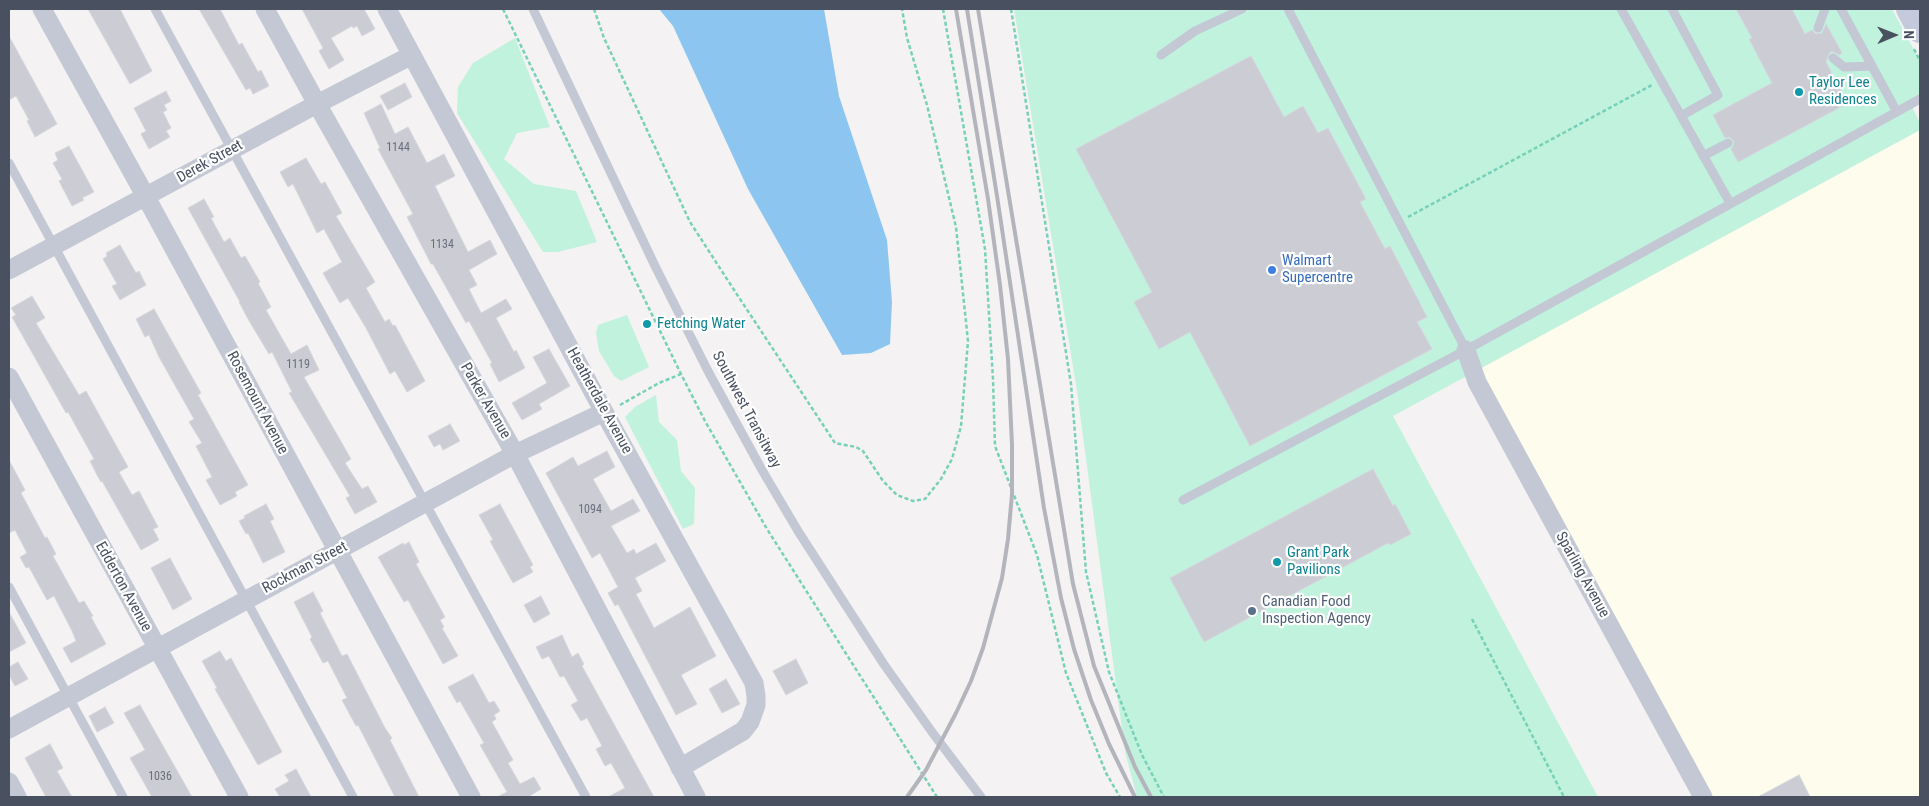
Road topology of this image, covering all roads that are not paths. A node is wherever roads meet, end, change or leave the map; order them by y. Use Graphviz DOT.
graph roads {
  1 [pos="42,9"];
  2 [pos="155,9"];
  3 [pos="265,9"];
  4 [pos="387,9"];
  5 [pos="533,9"];
  6 [pos="1242,9"];
  7 [pos="1288,9"];
  8 [pos="1621,9"];
  9 [pos="1672,9"];
  10 [pos="1825,9"];
  11 [pos="1841,9"];
  12 [pos="1909,9"];
  13 [pos="1818,28"];
  14 [pos="1920,30"];
  15 [pos="412,55"];
  16 [pos="1161,55"];
  17 [pos="1833,58"];
  18 [pos="1872,66"];
  19 [pos="1920,99"];
  20 [pos="317,104"];
  21 [pos="1897,112"];
  22 [pos="1681,116"];
  23 [pos="1728,143"];
  24 [pos="231,151"];
  25 [pos="1704,156"];
  26 [pos="9,163"];
  27 [pos="146,197"];
  28 [pos="1730,203"];
  29 [pos="54,246"];
  30 [pos="9,270"];
  31 [pos="1466,350"];
  32 [pos="9,377"];
  33 [pos="604,412"];
  34 [pos="515,454"];
  35 [pos="1183,500"];
  36 [pos="426,503"];
  37 [pos="338,551"];
  38 [pos="9,587"];
  39 [pos="246,600"];
  40 [pos="157,648"];
  41 [pos="68,696"];
  42 [pos="9,730"];
  43 [pos="680,768"];
  44 [pos="9,782"];
  45 [pos="17,797"];
  46 [pos="123,797"];
  47 [pos="239,797"];
  48 [pos="353,797"];
  49 [pos="471,797"];
  50 [pos="586,797"];
  51 [pos="696,797"];
  52 [pos="981,797"];
  53 [pos="1703,797"];
  1 -- 27 [label="street, Rosemount Avenue"];
  2 -- 24 [label="lane"];
  3 -- 20 [label="street, Parker Avenue"];
  4 -- 15 [label="street, Heatherdale Avenue"];
  5 -- 52 [label="lane, Southwest Transitway"];
  6 -- 16 [label="lane"];
  7 -- 31 [label="lane"];
  8 -- 22 [label="lane"];
  9 -- 22 [label="lane"];
  10 -- 13 [label="lane"];
  11 -- 18 [label="lane"];
  12 -- 14 [label="main road"];
  15 -- 20 [label="street, Derek Street"];
  15 -- 33 [label="street, Heatherdale Avenue"];
  17 -- 18 [label="lane"];
  18 -- 21 [label="lane"];
  19 -- 21 [label="lane"];
  20 -- 24 [label="street, Derek Street"];
  20 -- 34 [label="street, Parker Avenue"];
  21 -- 28 [label="lane"];
  22 -- 25 [label="lane"];
  23 -- 25 [label="lane"];
  24 -- 27 [label="street, Derek Street"];
  24 -- 36 [label="lane"];
  25 -- 28 [label="lane"];
  26 -- 29 [label="lane"];
  27 -- 29 [label="street, Derek Street"];
  27 -- 37 [label="street, Rosemount Avenue"];
  28 -- 31 [label="lane"];
  29 -- 30 [label="street, Derek Street"];
  29 -- 39 [label="lane"];
  31 -- 35 [label="lane"];
  31 -- 53 [label="street, Sparling Avenue"];
  32 -- 40 [label="street, Edderton Avenue"];
  33 -- 34 [label="street, Rockman Street"];
  33 -- 43 [label="street, Heatherdale Avenue"];
  34 -- 36 [label="street, Rockman Street"];
  34 -- 43 [label="street, Parker Avenue"];
  36 -- 37 [label="street, Rockman Street"];
  36 -- 50 [label="lane"];
  37 -- 39 [label="street, Rockman Street"];
  37 -- 49 [label="street, Rosemount Avenue"];
  38 -- 41 [label="lane"];
  39 -- 40 [label="street, Rockman Street"];
  39 -- 48 [label="lane"];
  40 -- 41 [label="street, Rockman Street"];
  40 -- 47 [label="street, Edderton Avenue"];
  41 -- 42 [label="street, Rockman Street"];
  41 -- 46 [label="lane"];
  43 -- 51 [label="street, Parker Avenue"];
  44 -- 45 [label="street"];
}
